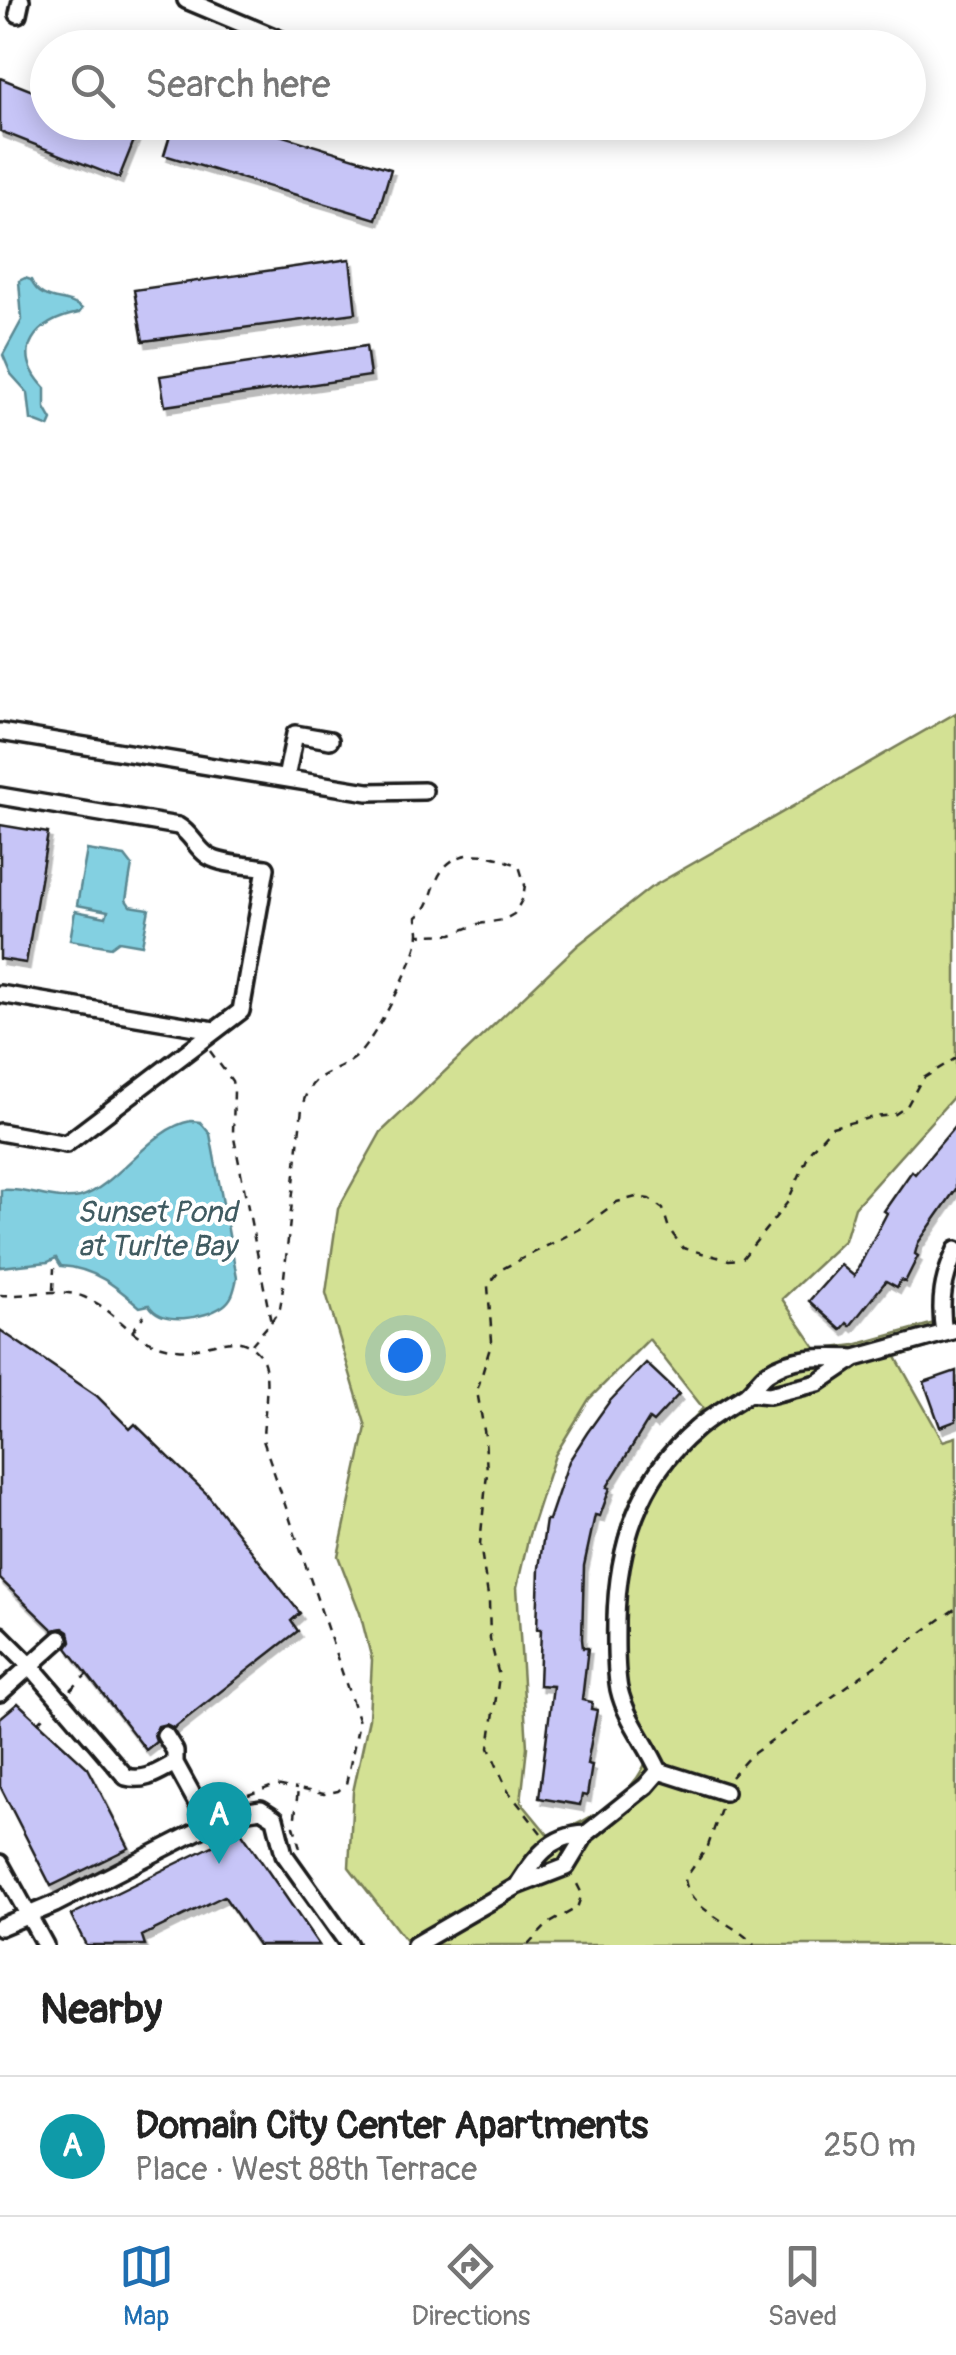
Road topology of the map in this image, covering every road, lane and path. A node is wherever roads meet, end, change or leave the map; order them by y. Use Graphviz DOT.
graph roads {
  1 [pos="186,0"];
  2 [pos="242,30"];
  3 [pos="0,732"];
  4 [pos="330,740"];
  5 [pos="286,778"];
  6 [pos="424,791"];
  7 [pos="0,796"];
  8 [pos="420,934"];
  9 [pos="0,994"];
  10 [pos="208,1035"];
  11 [pos="956,1058"];
  12 [pos="0,1132"];
  13 [pos="956,1250"];
  14 [pos="54,1268"];
  15 [pos="52,1292"];
  16 [pos="0,1295"];
  17 [pos="144,1315"];
  18 [pos="271,1322"];
  19 [pos="950,1331"];
  20 [pos="131,1333"];
  21 [pos="251,1346"];
  22 [pos="855,1358"];
  23 [pos="749,1393"];
  24 [pos="956,1608"];
  25 [pos="0,1634"];
  26 [pos="60,1639"];
  27 [pos="30,1665"];
  28 [pos="0,1693"];
  29 [pos="165,1735"];
  30 [pos="175,1763"];
  31 [pos="659,1772"];
  32 [pos="298,1789"];
  33 [pos="725,1792"];
  34 [pos="246,1796"];
  35 [pos="209,1825"];
  36 [pos="586,1834"];
  37 [pos="552,1843"];
  38 [pos="300,1850"];
  39 [pos="0,1862"];
  40 [pos="566,1867"];
  41 [pos="517,1886"];
  42 [pos="30,1916"];
  43 [pos="0,1927"];
  44 [pos="46,1945"];
  45 [pos="349,1945"];
  46 [pos="416,1945"];
  47 [pos="528,1945"];
  48 [pos="754,1945"];
  1 -- 2 [label="street"];
  3 -- 5 [label="street"];
  4 -- 5 [label="street"];
  5 -- 6 [label="street"];
  7 -- 10 [label="street"];
  8 -- 8 [label="path"];
  8 -- 18 [label="path"];
  9 -- 10 [label="street"];
  10 -- 12 [label="street"];
  10 -- 18 [label="path"];
  11 -- 37 [label="path"];
  13 -- 19 [label="street"];
  14 -- 15 [label="path"];
  15 -- 16 [label="path"];
  15 -- 20 [label="path"];
  17 -- 20 [label="path"];
  18 -- 21 [label="path"];
  19 -- 22 [label="street"];
  20 -- 21 [label="path"];
  21 -- 32 [label="path"];
  22 -- 23 [label="street"];
  22 -- 23 [label="street"];
  23 -- 31 [label="street"];
  24 -- 33 [label="path"];
  25 -- 27 [label="street"];
  26 -- 27 [label="street"];
  27 -- 28 [label="street"];
  27 -- 30 [label="street"];
  29 -- 30 [label="street"];
  30 -- 35 [label="street"];
  31 -- 33 [label="street"];
  31 -- 36 [label="street"];
  32 -- 34 [label="path"];
  32 -- 38 [label="path"];
  33 -- 48 [label="path"];
  35 -- 42 [label="street"];
  35 -- 45 [label="street"];
  36 -- 37 [label="street"];
  36 -- 40 [label="street"];
  37 -- 41 [label="street"];
  39 -- 42 [label="street"];
  40 -- 41 [label="street"];
  40 -- 47 [label="path"];
  41 -- 46 [label="street"];
  42 -- 43 [label="street"];
  42 -- 44 [label="street"];
}
